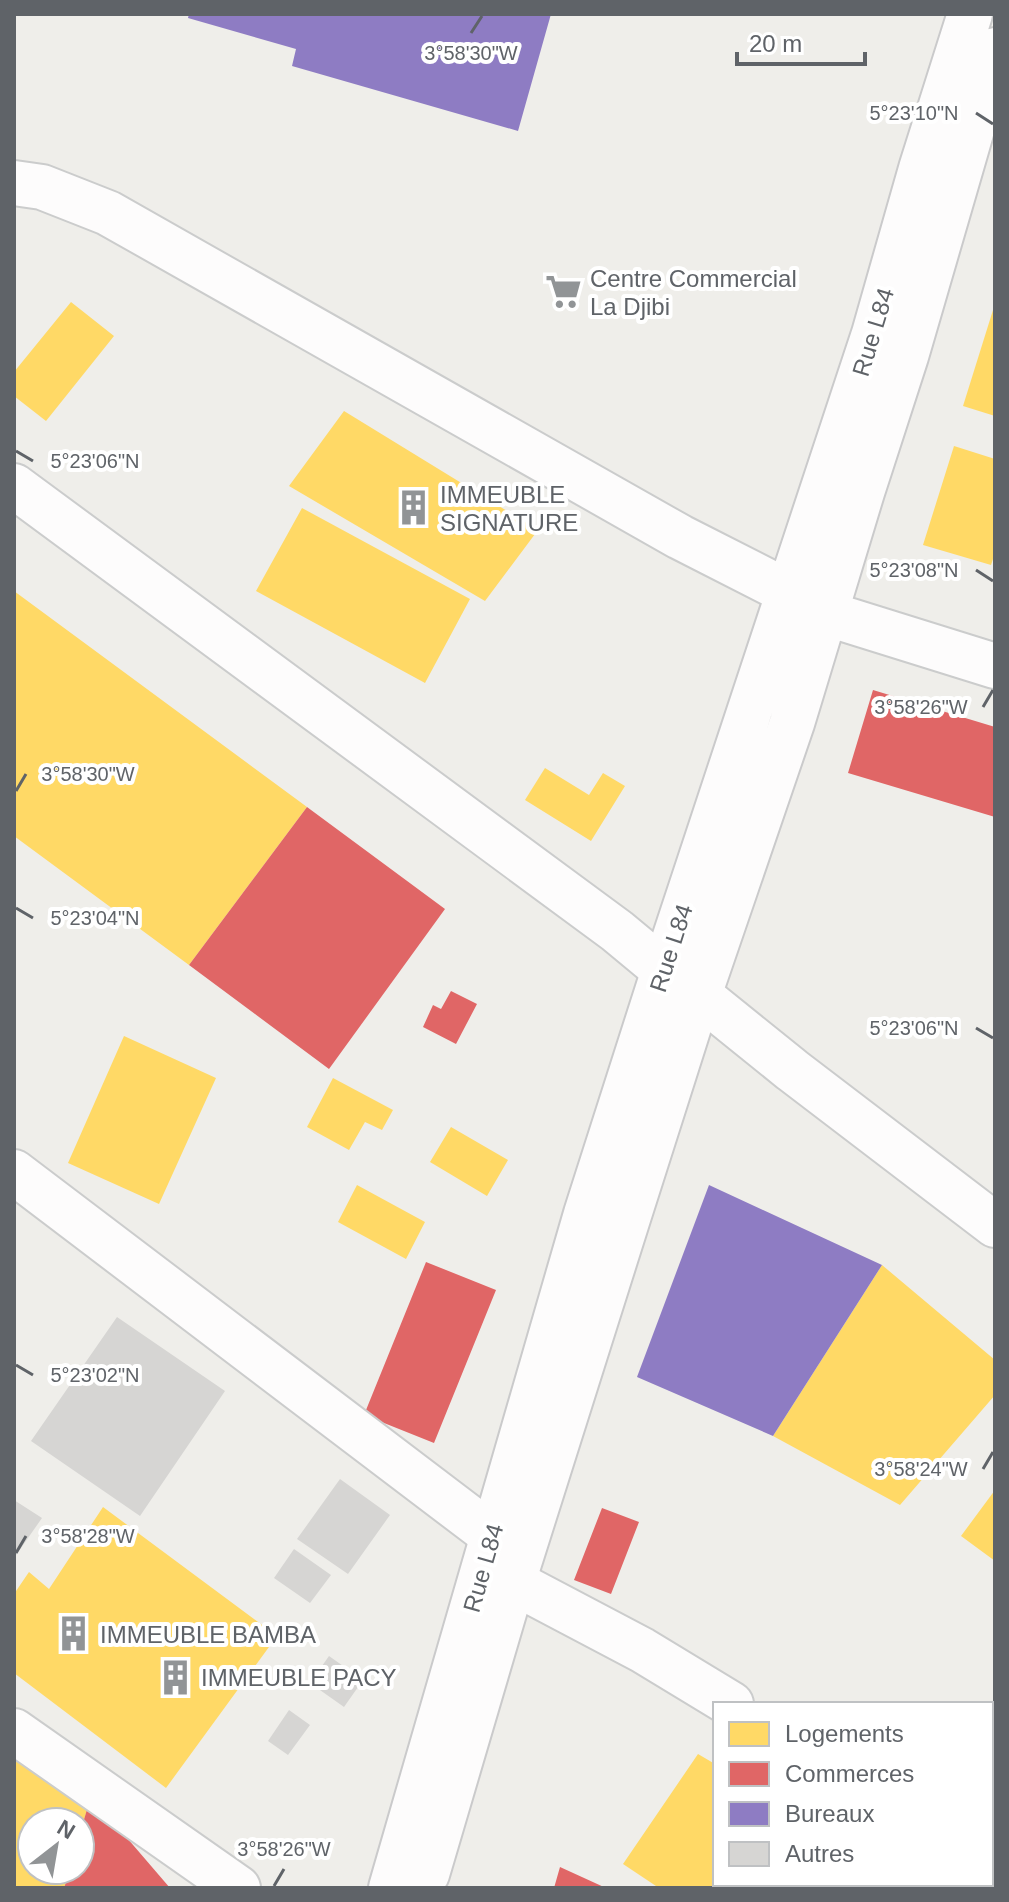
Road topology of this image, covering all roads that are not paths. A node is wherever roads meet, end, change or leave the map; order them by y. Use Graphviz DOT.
graph roads {
  1 [pos="970,14"];
  2 [pos="995,50"];
  3 [pos="14,183"];
  4 [pos="14,486"];
  5 [pos="806,602"];
  6 [pos="995,666"];
  7 [pos="664,970"];
  8 [pos="699,995"];
  9 [pos="14,1172"];
  10 [pos="995,1225"];
  11 [pos="492,1535"];
  12 [pos="513,1582"];
  13 [pos="728,1702"];
  14 [pos="14,1731"];
  15 [pos="238,1888"];
  16 [pos="391,1888"];
  17 [pos="423,1888"];
  1 -- 5 [label="street, Rue L84"];
  2 -- 5 [label="street, Rue L84"];
  3 -- 5 [label="street"];
  4 -- 7 [label="street"];
  5 -- 6 [label="street"];
  5 -- 7 [label="street, Rue L84"];
  5 -- 8 [label="street, Rue L84"];
  7 -- 11 [label="street, Rue L84"];
  8 -- 10 [label="street"];
  8 -- 12 [label="street, Rue L84"];
  9 -- 11 [label="street"];
  11 -- 16 [label="street, Rue L84"];
  12 -- 13 [label="street"];
  12 -- 17 [label="street, Rue L84"];
  14 -- 15 [label="street"];
}
